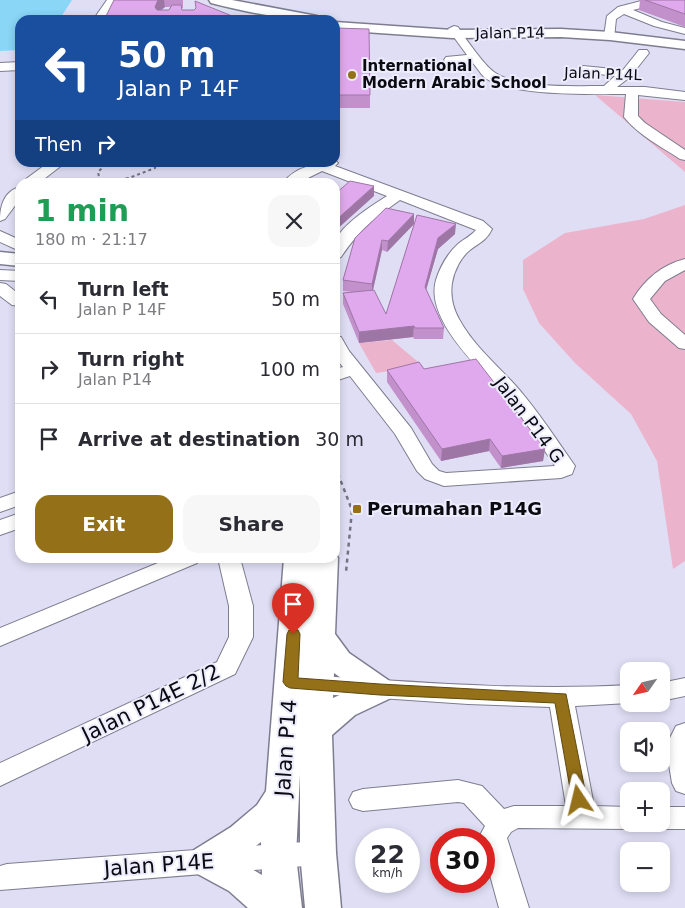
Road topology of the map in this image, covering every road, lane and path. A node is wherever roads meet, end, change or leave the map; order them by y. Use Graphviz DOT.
graph roads {
  1 [pos="112,0"];
  2 [pos="661,0"];
  3 [pos="211,1"];
  4 [pos="103,15"];
  5 [pos="255,15"];
  6 [pos="287,15"];
  7 [pos="679,17"];
  8 [pos="340,22"];
  9 [pos="654,23"];
  10 [pos="613,24"];
  11 [pos="340,26"];
  12 [pos="685,31"];
  13 [pos="458,35"];
  14 [pos="685,40"];
  15 [pos="685,45"];
  16 [pos="643,52"];
  17 [pos="474,58"];
  18 [pos="450,60"];
  19 [pos="15,66"];
  20 [pos="0,67"];
  21 [pos="587,69"];
  22 [pos="626,74"];
  23 [pos="685,88"];
  24 [pos="618,89"];
  25 [pos="685,96"];
  26 [pos="685,156"];
  27 [pos="52,167"];
  28 [pos="103,167"];
  29 [pos="155,167"];
  30 [pos="322,167"];
  31 [pos="331,167"];
  32 [pos="36,178"];
  33 [pos="100,178"];
  34 [pos="131,178"];
  35 [pos="299,178"];
  36 [pos="15,194"];
  37 [pos="398,195"];
  38 [pos="4,202"];
  39 [pos="0,216"];
  40 [pos="0,236"];
  41 [pos="15,244"];
  42 [pos="340,245"];
  43 [pos="0,250"];
  44 [pos="15,251"];
  45 [pos="0,258"];
  46 [pos="15,260"];
  47 [pos="685,264"];
  48 [pos="0,275"];
  49 [pos="15,276"];
  50 [pos="0,288"];
  51 [pos="15,299"];
  52 [pos="685,344"];
  53 [pos="340,351"];
  54 [pos="356,369"];
  55 [pos="340,374"];
  56 [pos="15,500"];
  57 [pos="0,505"];
  58 [pos="15,522"];
  59 [pos="0,528"];
  60 [pos="177,563"];
  61 [pos="230,563"];
  62 [pos="298,563"];
  63 [pos="324,563"];
  64 [pos="320,634"];
  65 [pos="0,638"];
  66 [pos="304,683"];
  67 [pos="685,686"];
  68 [pos="380,690"];
  69 [pos="670,690"];
  70 [pos="620,695"];
  71 [pos="561,698"];
  72 [pos="316,730"];
  73 [pos="685,733"];
  74 [pos="0,775"];
  75 [pos="685,783"];
  76 [pos="283,790"];
  77 [pos="362,800"];
  78 [pos="582,818"];
  79 [pos="620,818"];
  80 [pos="670,818"];
  81 [pos="685,818"];
  82 [pos="502,824"];
  83 [pos="318,853"];
  84 [pos="278,856"];
  85 [pos="207,861"];
  86 [pos="0,878"];
  87 [pos="269,908"];
  88 [pos="284,908"];
  89 [pos="323,908"];
  90 [pos="514,908"];
  1 -- 4 [label="street"];
  2 -- 10 [label="street"];
  3 -- 5 [label="main road"];
  3 -- 6 [label="main road"];
  7 -- 9 [label="street"];
  8 -- 13 [label="main road, Jalan P14"];
  9 -- 10 [label="street"];
  9 -- 12 [label="street"];
  10 -- 13 [label="main road, Jalan P14"];
  10 -- 13 [label="main road, Jalan P14"];
  10 -- 14 [label="main road, Jalan P14"];
  10 -- 15 [label="main road, Jalan P14"];
  11 -- 13 [label="main road"];
  13 -- 17 [label="street, Jalan P14L"];
  16 -- 22 [label="street"];
  17 -- 18 [label="street"];
  17 -- 24 [label="street, Jalan P14L"];
  19 -- 20 [label="street"];
  21 -- 22 [label="street"];
  22 -- 24 [label="street"];
  23 -- 24 [label="street"];
  24 -- 25 [label="street, Jalan P14L"];
  24 -- 26 [label="street"];
  27 -- 32 [label="street"];
  28 -- 33 [label="path"];
  29 -- 34 [label="path"];
  30 -- 35 [label="street"];
  31 -- 37 [label="street, Jalan P14 G"];
  36 -- 38 [label="street"];
  37 -- 42 [label="street"];
  37 -- 54 [label="street, Jalan P14 G"];
  38 -- 39 [label="street"];
  40 -- 41 [label="street"];
  43 -- 44 [label="main road"];
  45 -- 46 [label="main road"];
  47 -- 52 [label="street"];
  48 -- 49 [label="street"];
  50 -- 51 [label="street"];
  53 -- 54 [label="street, Jalan P14 G"];
  54 -- 55 [label="street"];
  56 -- 57 [label="street"];
  58 -- 59 [label="street"];
  60 -- 65 [label="street"];
  61 -- 74 [label="street, Jalan P14E 2/2"];
  62 -- 66 [label="main road, Jalan P14"];
  63 -- 64 [label="main road, Jalan P14"];
  64 -- 66 [label="main road, Jalan P14"];
  64 -- 68 [label="main road"];
  66 -- 68 [label="street"];
  66 -- 72 [label="main road, Jalan P14"];
  66 -- 76 [label="main road, Jalan P14"];
  67 -- 69 [label="street"];
  68 -- 71 [label="street"];
  68 -- 72 [label="main road"];
  70 -- 71 [label="street"];
  71 -- 78 [label="street"];
  72 -- 83 [label="main road, Jalan P14"];
  73 -- 75 [label="street"];
  76 -- 84 [label="main road, Jalan P14"];
  76 -- 85 [label="main road"];
  77 -- 82 [label="street"];
  78 -- 79 [label="street"];
  78 -- 82 [label="street"];
  80 -- 81 [label="street"];
  82 -- 90 [label="street"];
  83 -- 84 [label="street, Jalan P14E"];
  83 -- 89 [label="main road, Jalan P14"];
  84 -- 85 [label="street, Jalan P14E"];
  84 -- 88 [label="main road, Jalan P14"];
  85 -- 86 [label="street, Jalan P14E"];
  85 -- 87 [label="main road"];
}
